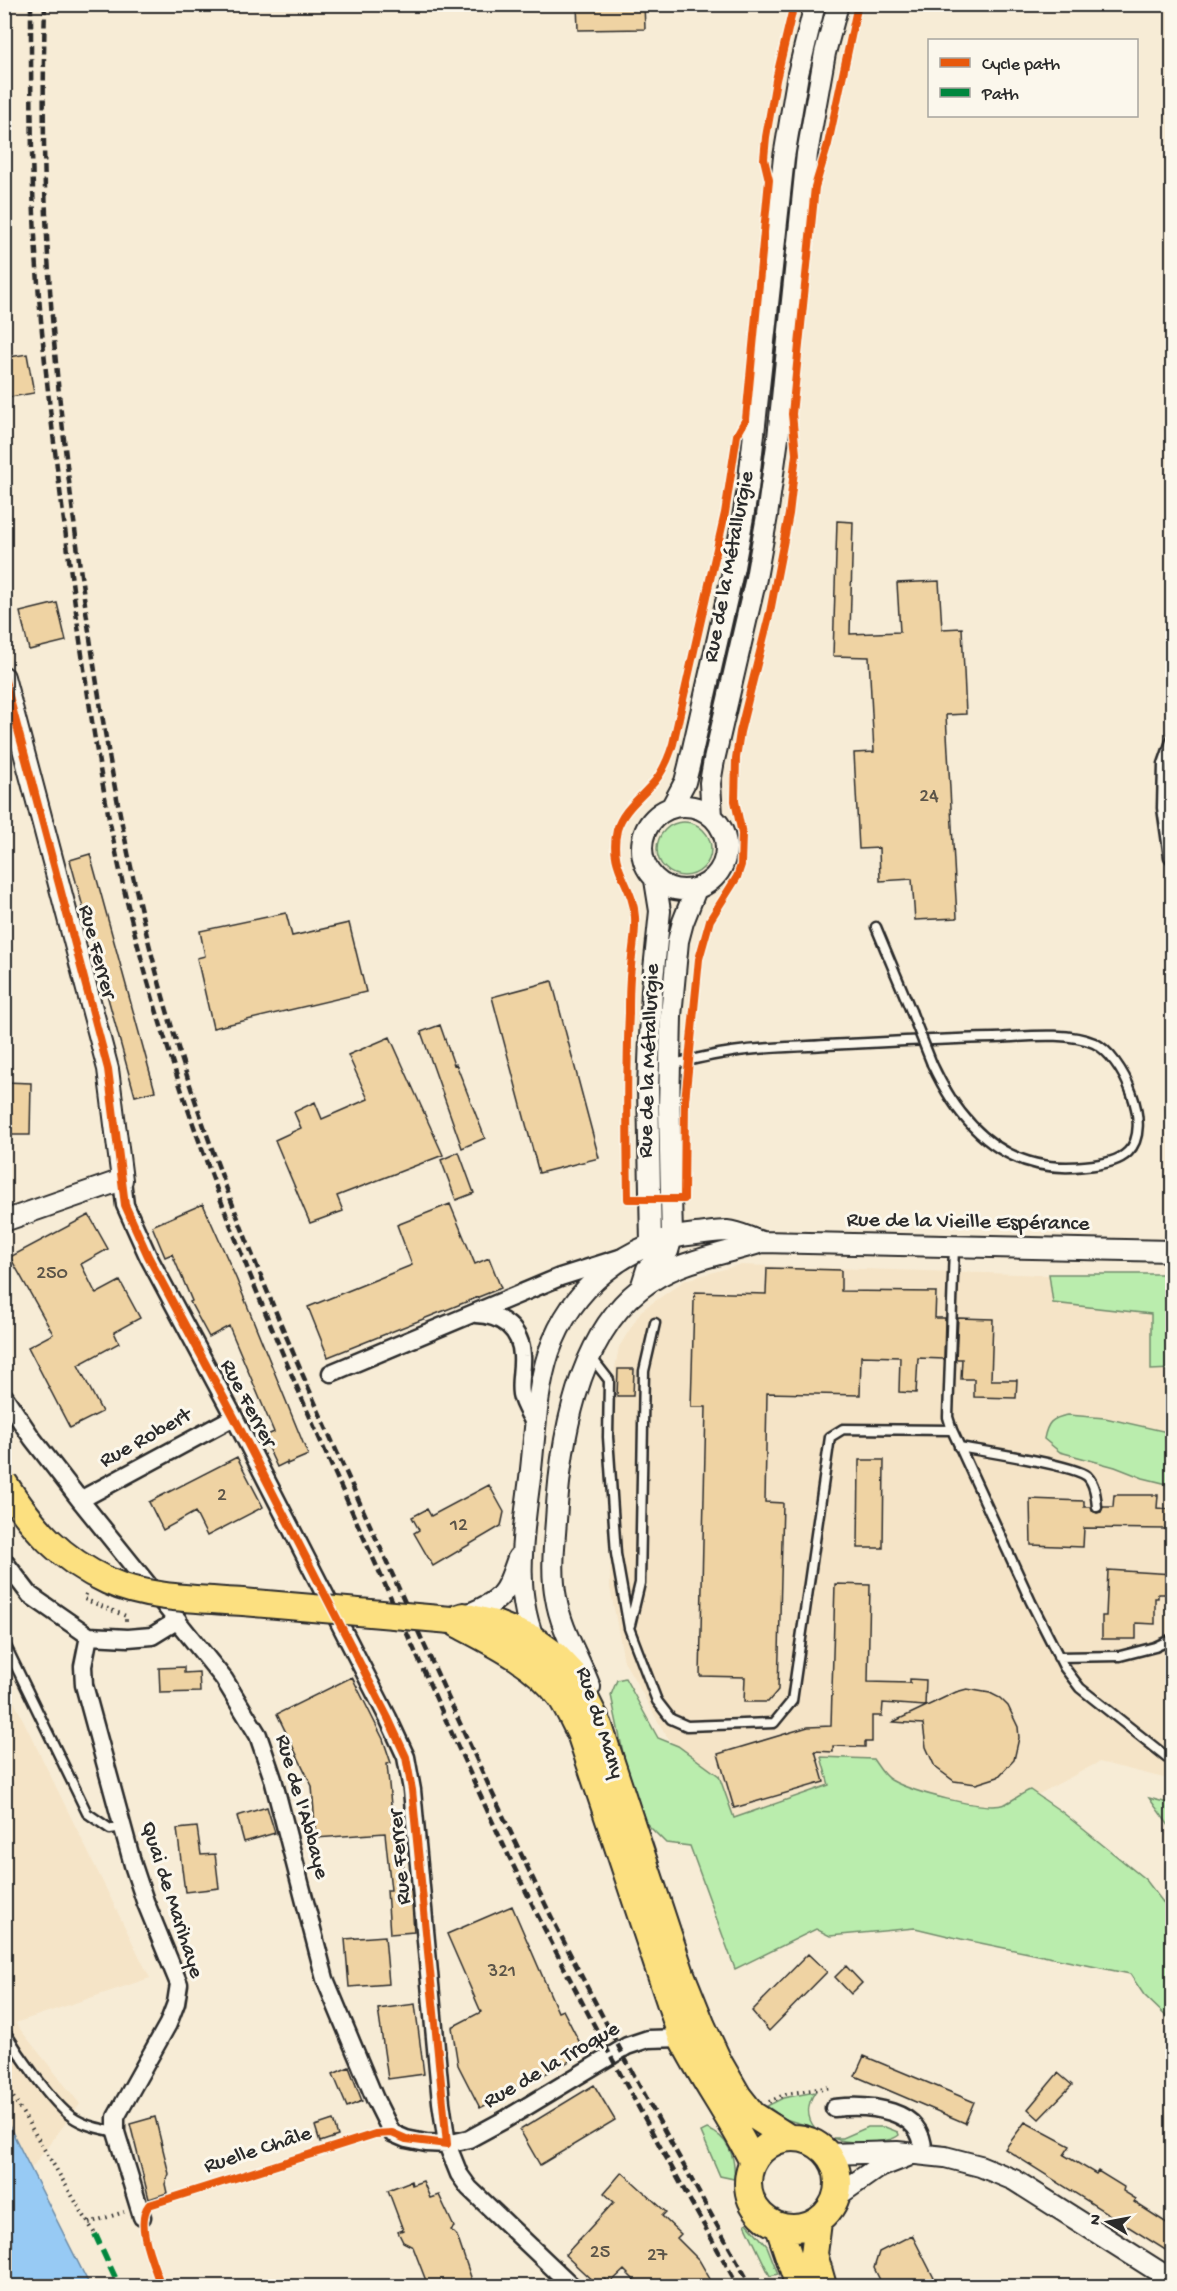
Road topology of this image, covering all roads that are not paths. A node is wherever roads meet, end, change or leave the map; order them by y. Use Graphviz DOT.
graph roads {
  1 [pos="815,4"];
  2 [pos="838,4"];
  3 [pos="4,677"];
  4 [pos="1173,738"];
  5 [pos="671,808"];
  6 [pos="712,816"];
  7 [pos="1173,861"];
  8 [pos="655,880"];
  9 [pos="696,889"];
  10 [pos="876,927"];
  11 [pos="669,1065"];
  12 [pos="122,1180"];
  13 [pos="4,1221"];
  14 [pos="672,1237"];
  15 [pos="762,1242"];
  16 [pos="651,1244"];
  17 [pos="954,1246"];
  18 [pos="1173,1251"];
  19 [pos="624,1257"];
  20 [pos="641,1288"];
  21 [pos="476,1314"];
  22 [pos="655,1323"];
  23 [pos="591,1356"];
  24 [pos="331,1373"];
  25 [pos="4,1396"];
  26 [pos="234,1417"];
  27 [pos="536,1429"];
  28 [pos="952,1430"];
  29 [pos="959,1447"];
  30 [pos="4,1483"];
  31 [pos="80,1500"];
  32 [pos="1097,1507"];
  33 [pos="521,1547"];
  34 [pos="4,1561"];
  35 [pos="457,1618"];
  36 [pos="178,1620"];
  37 [pos="629,1628"];
  38 [pos="89,1636"];
  39 [pos="533,1639"];
  40 [pos="1173,1639"];
  41 [pos="4,1642"];
  42 [pos="1058,1657"];
  43 [pos="590,1730"];
  44 [pos="1173,1761"];
  45 [pos="123,1827"];
  46 [pos="4,2030"];
  47 [pos="682,2038"];
  48 [pos="834,2108"];
  49 [pos="116,2132"];
  50 [pos="789,2138"];
  51 [pos="447,2144"];
  52 [pos="828,2154"];
  53 [pos="916,2154"];
  54 [pos="753,2162"];
  55 [pos="837,2196"];
  56 [pos="141,2212"];
  57 [pos="818,2222"];
  58 [pos="779,2227"];
  59 [pos="1173,2280"];
  60 [pos="572,2286"];
  61 [pos="799,2286"];
  62 [pos="823,2286"];
  1 -- 5 [label="street, Rue de la Métallurgie"];
  2 -- 6 [label="street, Rue de la Métallurgie"];
  3 -- 12 [label="street, Rue Ferrer"];
  4 -- 7 [label="lane"];
  5 -- 6 [label="street"];
  5 -- 8 [label="street, Rue de la Métallurgie"];
  6 -- 9 [label="street, Rue de la Métallurgie"];
  8 -- 9 [label="street"];
  8 -- 16 [label="street, Rue de la Métallurgie"];
  9 -- 11 [label="street, Rue de la Métallurgie"];
  10 -- 11 [label="lane, bridge"];
  11 -- 14 [label="street, Rue de la Métallurgie"];
  12 -- 13 [label="street"];
  12 -- 26 [label="street, Rue Ferrer"];
  14 -- 15 [label="street, Rue de la Vieille Espérance"];
  14 -- 16 [label="street, Rue de la Vieille Espérance"];
  14 -- 20 [label="street"];
  15 -- 17 [label="street, Rue de la Vieille Espérance"];
  15 -- 20 [label="street, Rue de la Vieille Espérance"];
  16 -- 19 [label="street, Rue de la Vieille Espérance"];
  17 -- 18 [label="street, Rue de la Vieille Espérance"];
  17 -- 28 [label="lane"];
  19 -- 21 [label="street, Rue de la Vieille Espérance"];
  19 -- 27 [label="street"];
  20 -- 23 [label="street, Rue du Many"];
  21 -- 24 [label="street, Rue de la Vieille Espérance"];
  21 -- 27 [label="street"];
  22 -- 37 [label="lane"];
  23 -- 37 [label="lane"];
  23 -- 43 [label="street, Rue du Many"];
  25 -- 31 [label="street, Rue de l'Abbaye"];
  26 -- 31 [label="street, Rue Robert"];
  26 -- 51 [label="street, Rue Ferrer"];
  27 -- 33 [label="street"];
  28 -- 29 [label="lane"];
  28 -- 37 [label="lane"];
  29 -- 32 [label="lane"];
  29 -- 42 [label="lane"];
  30 -- 35 [label="main road, bridge"];
  31 -- 36 [label="street, Rue de l'Abbaye"];
  33 -- 35 [label="street"];
  33 -- 39 [label="street"];
  34 -- 38 [label="street"];
  35 -- 39 [label="main road"];
  35 -- 43 [label="main road"];
  36 -- 38 [label="street"];
  36 -- 51 [label="street, Rue de l'Abbaye"];
  38 -- 45 [label="street, Quai de Marihaye"];
  39 -- 43 [label="main road"];
  40 -- 42 [label="lane"];
  41 -- 45 [label="lane"];
  42 -- 44 [label="lane"];
  43 -- 47 [label="main road, Rue du Many"];
  43 -- 50 [label="main road, Rue du Many"];
  45 -- 49 [label="street, Quai de Marihaye"];
  46 -- 49 [label="lane"];
  47 -- 51 [label="street, Rue de la Troque"];
  47 -- 54 [label="main road, Rue du Many"];
  48 -- 53 [label="street"];
  49 -- 56 [label="street"];
  50 -- 52 [label="main road, Rue du Many"];
  50 -- 54 [label="main road"];
  51 -- 60 [label="street, Rue Ferrer"];
  52 -- 53 [label="street"];
  52 -- 55 [label="main road"];
  53 -- 55 [label="street"];
  53 -- 59 [label="street"];
  54 -- 58 [label="main road"];
  55 -- 57 [label="main road"];
  57 -- 58 [label="main road"];
  57 -- 62 [label="main road"];
  58 -- 61 [label="main road"];
}
